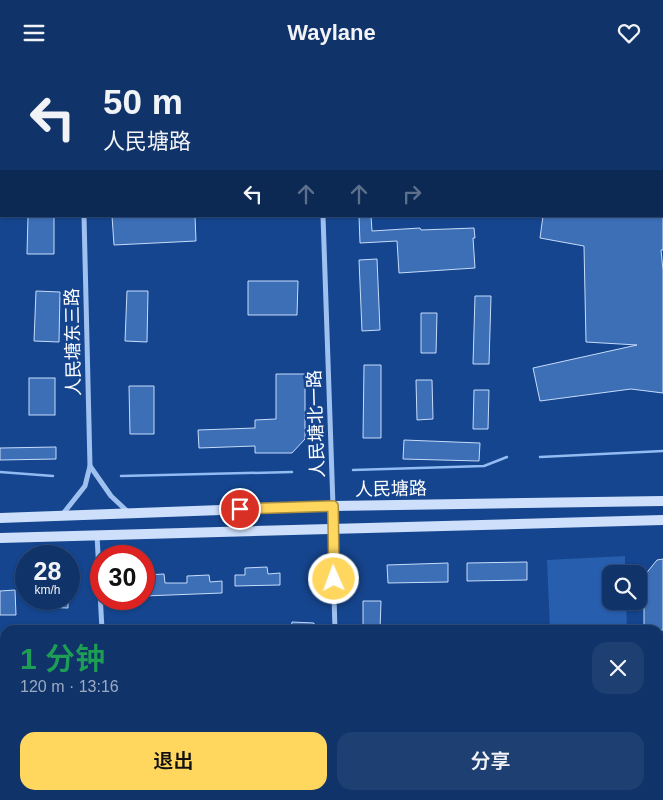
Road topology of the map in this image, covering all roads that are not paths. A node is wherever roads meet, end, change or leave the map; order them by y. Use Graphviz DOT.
graph roads {
  1 [pos="84,217"];
  2 [pos="323,217"];
  3 [pos="90,466"];
  4 [pos="663,501"];
  5 [pos="333,506"];
  6 [pos="130,513"];
  7 [pos="61,516"];
  8 [pos="0,518"];
  9 [pos="663,520"];
  10 [pos="332,528"];
  11 [pos="97,535"];
  12 [pos="0,538"];
  13 [pos="102,625"];
  14 [pos="335,625"];
  1 -- 3 [label="street, 人民塘东三路"];
  2 -- 5 [label="street, 人民塘北一路"];
  3 -- 6 [label="street"];
  3 -- 7 [label="street, 人民塘东三路"];
  4 -- 5 [label="main road, 人民塘路"];
  5 -- 6 [label="main road, 人民塘路"];
  5 -- 10 [label="street, 人民塘北一路"];
  6 -- 7 [label="main road, 人民塘路"];
  7 -- 8 [label="main road, 人民塘路"];
  9 -- 10 [label="main road"];
  10 -- 11 [label="main road"];
  10 -- 14 [label="street, 人民塘北一路"];
  11 -- 12 [label="main road"];
  11 -- 13 [label="street"];
}
